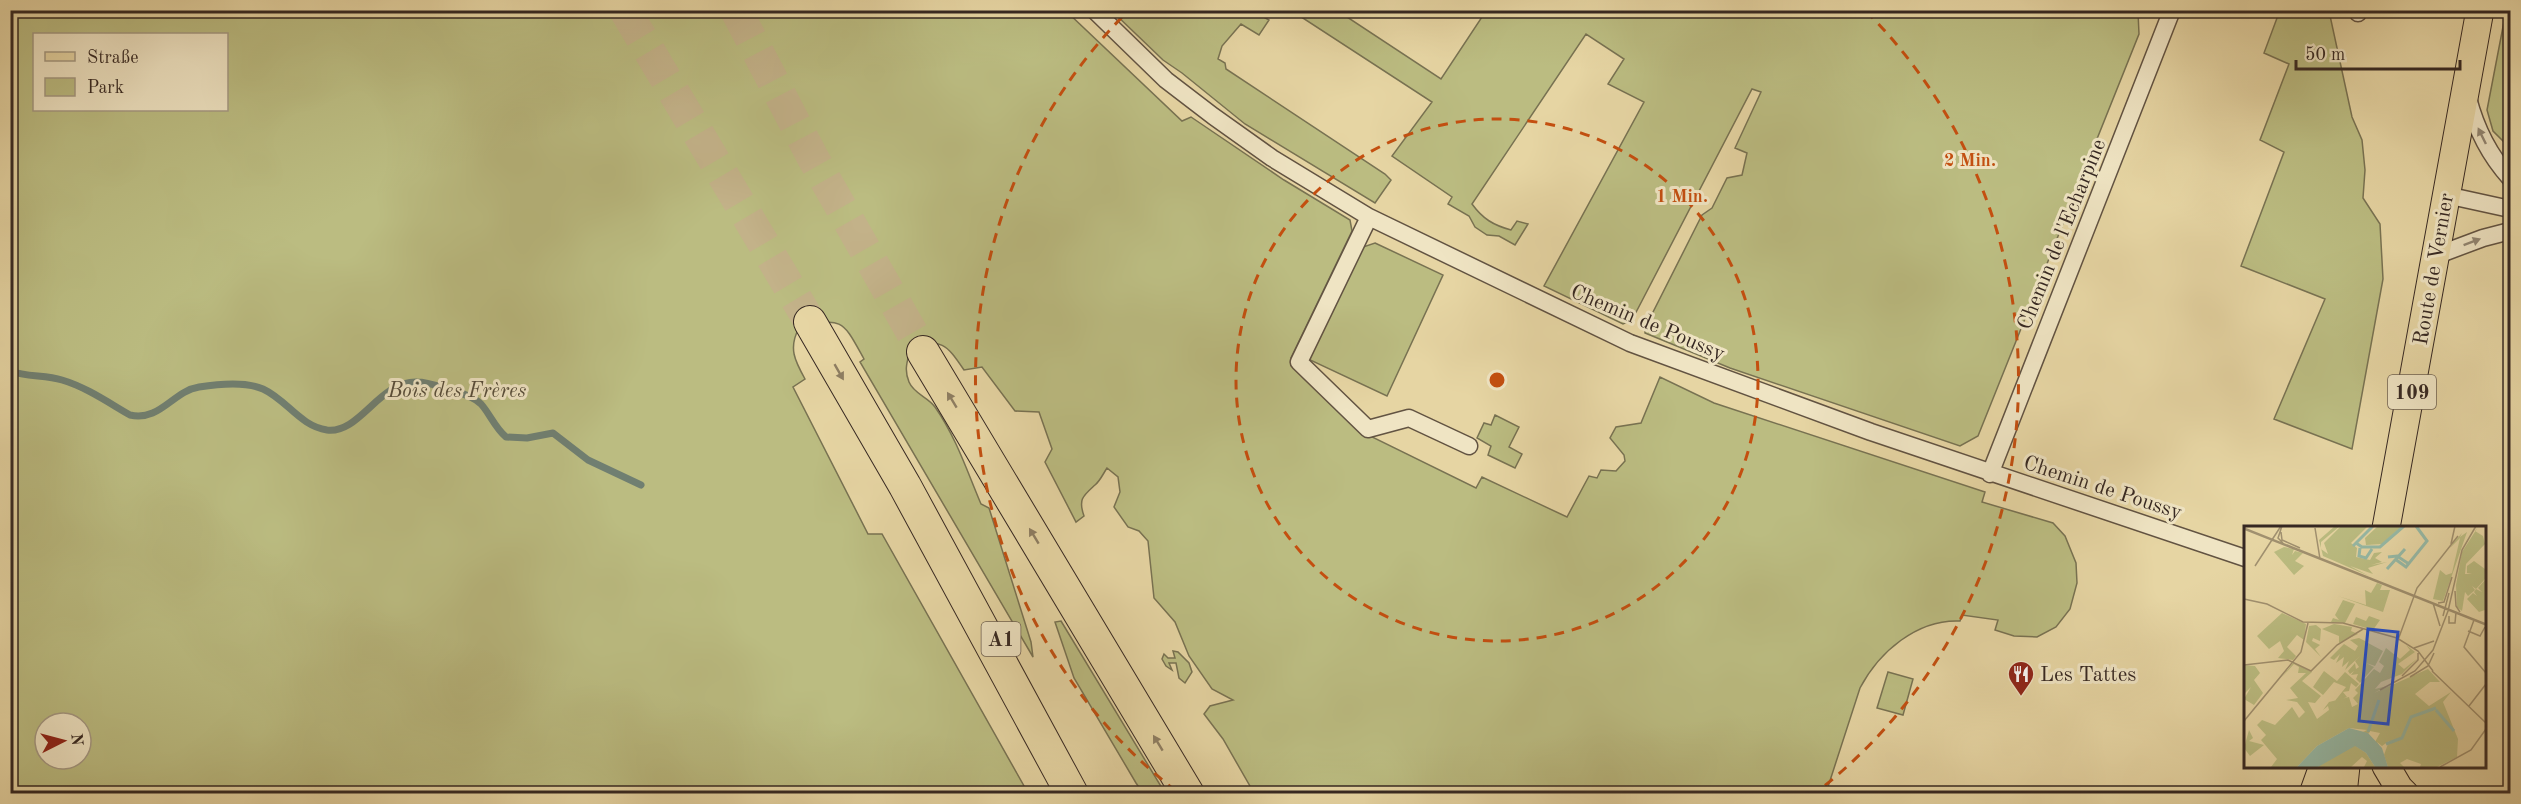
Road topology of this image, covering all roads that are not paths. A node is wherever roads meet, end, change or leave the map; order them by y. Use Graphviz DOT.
graph roads {
  1 [pos="1094,10"];
  2 [pos="2172,10"];
  3 [pos="2480,10"];
  4 [pos="2465,88"];
  5 [pos="2511,178"];
  6 [pos="2446,195"];
  7 [pos="2511,209"];
  8 [pos="1369,217"];
  9 [pos="2511,231"];
  10 [pos="2435,256"];
  11 [pos="810,322"];
  12 [pos="923,352"];
  13 [pos="1469,446"];
  14 [pos="1990,474"];
  15 [pos="905,486"];
  16 [pos="2386,526"];
  17 [pos="2244,558"];
  18 [pos="2322,768"];
  19 [pos="2346,768"];
  20 [pos="2387,768"];
  21 [pos="1072,794"];
  22 [pos="1096,794"];
  23 [pos="1188,794"];
  24 [pos="2313,794"];
  25 [pos="2343,794"];
  26 [pos="2405,794"];
  1 -- 8 [label="street, Chemin de Poussy"];
  2 -- 14 [label="street, Chemin de l'Echarpine"];
  3 -- 4 [label="main road, Route de Vernier / 109"];
  5 -- 4 [label="street, one-way"];
  4 -- 6 [label="main road, Route de Vernier / 109"];
  6 -- 7 [label="street"];
  6 -- 10 [label="main road, Route de Vernier / 109"];
  8 -- 13 [label="street"];
  8 -- 14 [label="street, Chemin de Poussy"];
  10 -- 9 [label="street, one-way"];
  10 -- 16 [label="main road, Route de Vernier / 109"];
  11 -- 15 [label="highway, A1, one-way"];
  23 -- 12 [label="highway, one-way"];
  14 -- 17 [label="street, Chemin de Poussy"];
  15 -- 21 [label="highway"];
  15 -- 22 [label="highway, A1"];
  18 -- 24 [label="main road"];
  19 -- 25 [label="main road"];
  20 -- 26 [label="main road"];
}
